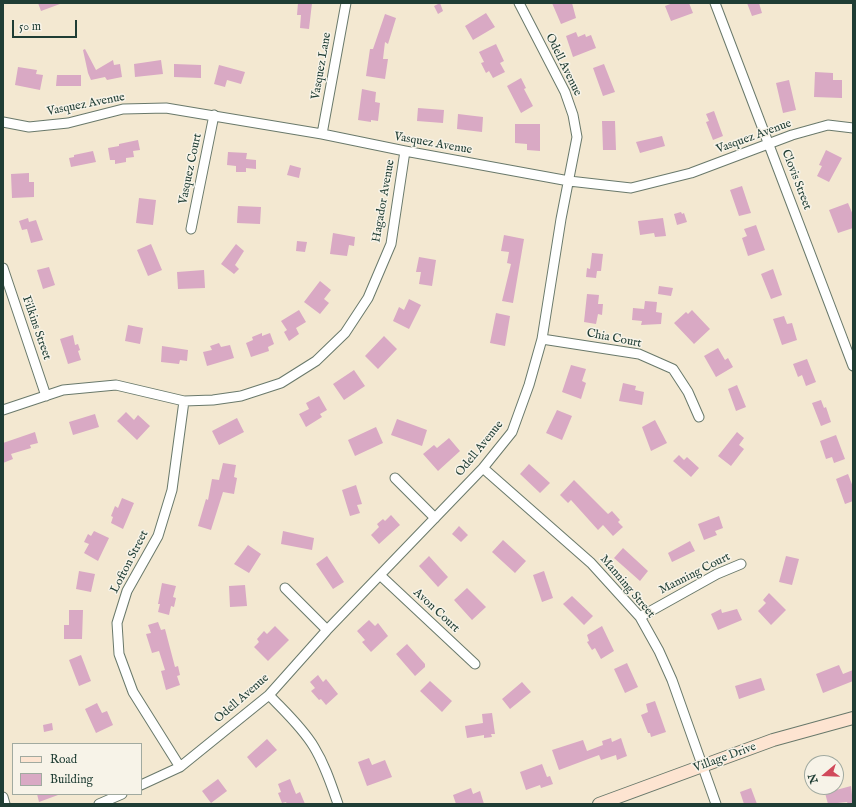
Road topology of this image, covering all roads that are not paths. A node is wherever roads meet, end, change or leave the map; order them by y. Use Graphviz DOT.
graph roads {
  1 [pos="346,3"];
  2 [pos="519,3"];
  3 [pos="715,3"];
  4 [pos="214,115"];
  5 [pos="3,122"];
  6 [pos="853,128"];
  7 [pos="322,134"];
  8 [pos="770,143"];
  9 [pos="405,152"];
  10 [pos="569,181"];
  11 [pos="191,229"];
  12 [pos="3,268"];
  13 [pos="542,339"];
  14 [pos="853,366"];
  15 [pos="46,396"];
  16 [pos="184,401"];
  17 [pos="3,410"];
  18 [pos="699,417"];
  19 [pos="483,468"];
  20 [pos="395,478"];
  21 [pos="435,518"];
  22 [pos="741,564"];
  23 [pos="381,576"];
  24 [pos="285,588"];
  25 [pos="640,617"];
  26 [pos="327,630"];
  27 [pos="475,664"];
  28 [pos="269,695"];
  29 [pos="853,718"];
  30 [pos="703,766"];
  31 [pos="180,767"];
  32 [pos="142,785"];
  33 [pos="120,795"];
  34 [pos="3,797"];
  35 [pos="5,804"];
  36 [pos="99,804"];
  37 [pos="338,804"];
  38 [pos="598,804"];
  39 [pos="716,804"];
  1 -- 7 [label="street, Vasquez Lane"];
  2 -- 10 [label="street, Odell Avenue"];
  3 -- 8 [label="street, Clovis Street"];
  4 -- 5 [label="street, Vasquez Avenue"];
  4 -- 7 [label="street, Vasquez Avenue"];
  4 -- 11 [label="street, Vasquez Court"];
  6 -- 8 [label="street, Vasquez Avenue"];
  7 -- 9 [label="street, Vasquez Avenue"];
  8 -- 10 [label="street, Vasquez Avenue"];
  8 -- 14 [label="street, Clovis Street"];
  9 -- 10 [label="street, Vasquez Avenue"];
  9 -- 16 [label="street, Hagador Avenue"];
  10 -- 13 [label="street, Odell Avenue"];
  12 -- 15 [label="street, Filkins Street"];
  13 -- 18 [label="street, Chia Court"];
  13 -- 19 [label="street, Odell Avenue"];
  15 -- 16 [label="street, Hagador Avenue"];
  15 -- 17 [label="street, Hagador Avenue"];
  16 -- 31 [label="street, Lofton Street"];
  19 -- 21 [label="street, Odell Avenue"];
  19 -- 25 [label="street, Manning Street"];
  20 -- 21 [label="street"];
  21 -- 23 [label="street, Odell Avenue"];
  22 -- 25 [label="street, Manning Court"];
  23 -- 26 [label="street, Odell Avenue"];
  23 -- 27 [label="street, Avon Court"];
  24 -- 26 [label="street"];
  25 -- 30 [label="street, Manning Street"];
  26 -- 28 [label="street, Odell Avenue"];
  28 -- 31 [label="street, Odell Avenue"];
  28 -- 37 [label="street"];
  29 -- 30 [label="main road, Village Drive"];
  30 -- 38 [label="main road, Village Drive"];
  30 -- 39 [label="street, Manning Street"];
  31 -- 32 [label="street, Odell Avenue"];
  33 -- 36 [label="street"];
  34 -- 35 [label="street"];
}
